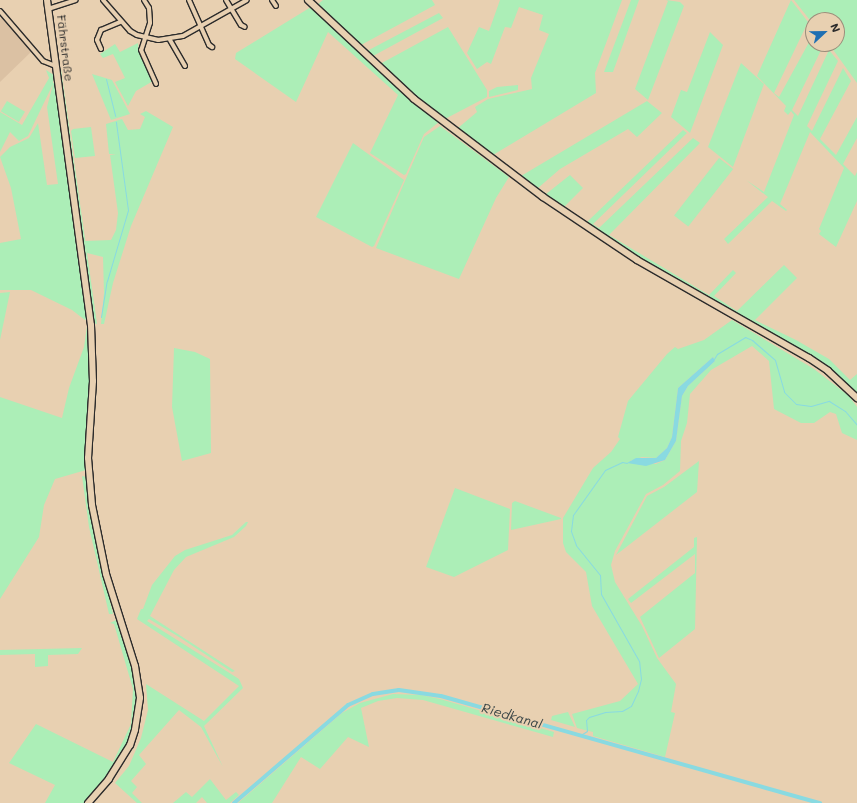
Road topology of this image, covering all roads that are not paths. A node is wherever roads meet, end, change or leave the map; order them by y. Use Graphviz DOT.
graph roads {
  1 [pos="47,0"];
  2 [pos="76,0"];
  3 [pos="103,0"];
  4 [pos="144,0"];
  5 [pos="189,0"];
  6 [pos="226,0"];
  7 [pos="247,0"];
  8 [pos="272,0"];
  9 [pos="308,0"];
  10 [pos="276,6"];
  11 [pos="48,9"];
  12 [pos="231,9"];
  13 [pos="0,11"];
  14 [pos="120,22"];
  15 [pos="201,27"];
  16 [pos="245,27"];
  17 [pos="145,37"];
  18 [pos="170,40"];
  19 [pos="212,47"];
  20 [pos="101,49"];
  21 [pos="56,66"];
  22 [pos="185,66"];
  23 [pos="156,84"];
  24 [pos="857,398"];
  25 [pos="88,803"];
  1 -- 11 [label="main road, Fährstraße"];
  2 -- 11 [label="street"];
  3 -- 14 [label="street"];
  4 -- 17 [label="street"];
  5 -- 15 [label="street"];
  6 -- 12 [label="street"];
  7 -- 12 [label="street"];
  8 -- 10 [label="street"];
  9 -- 24 [label="main road"];
  11 -- 21 [label="main road, Fährstraße"];
  12 -- 15 [label="street"];
  12 -- 16 [label="street"];
  13 -- 21 [label="street"];
  14 -- 17 [label="street"];
  14 -- 20 [label="street"];
  15 -- 18 [label="street"];
  15 -- 19 [label="street"];
  17 -- 18 [label="street"];
  17 -- 23 [label="street"];
  18 -- 22 [label="street"];
  21 -- 25 [label="main road, Fährstraße"];
}
